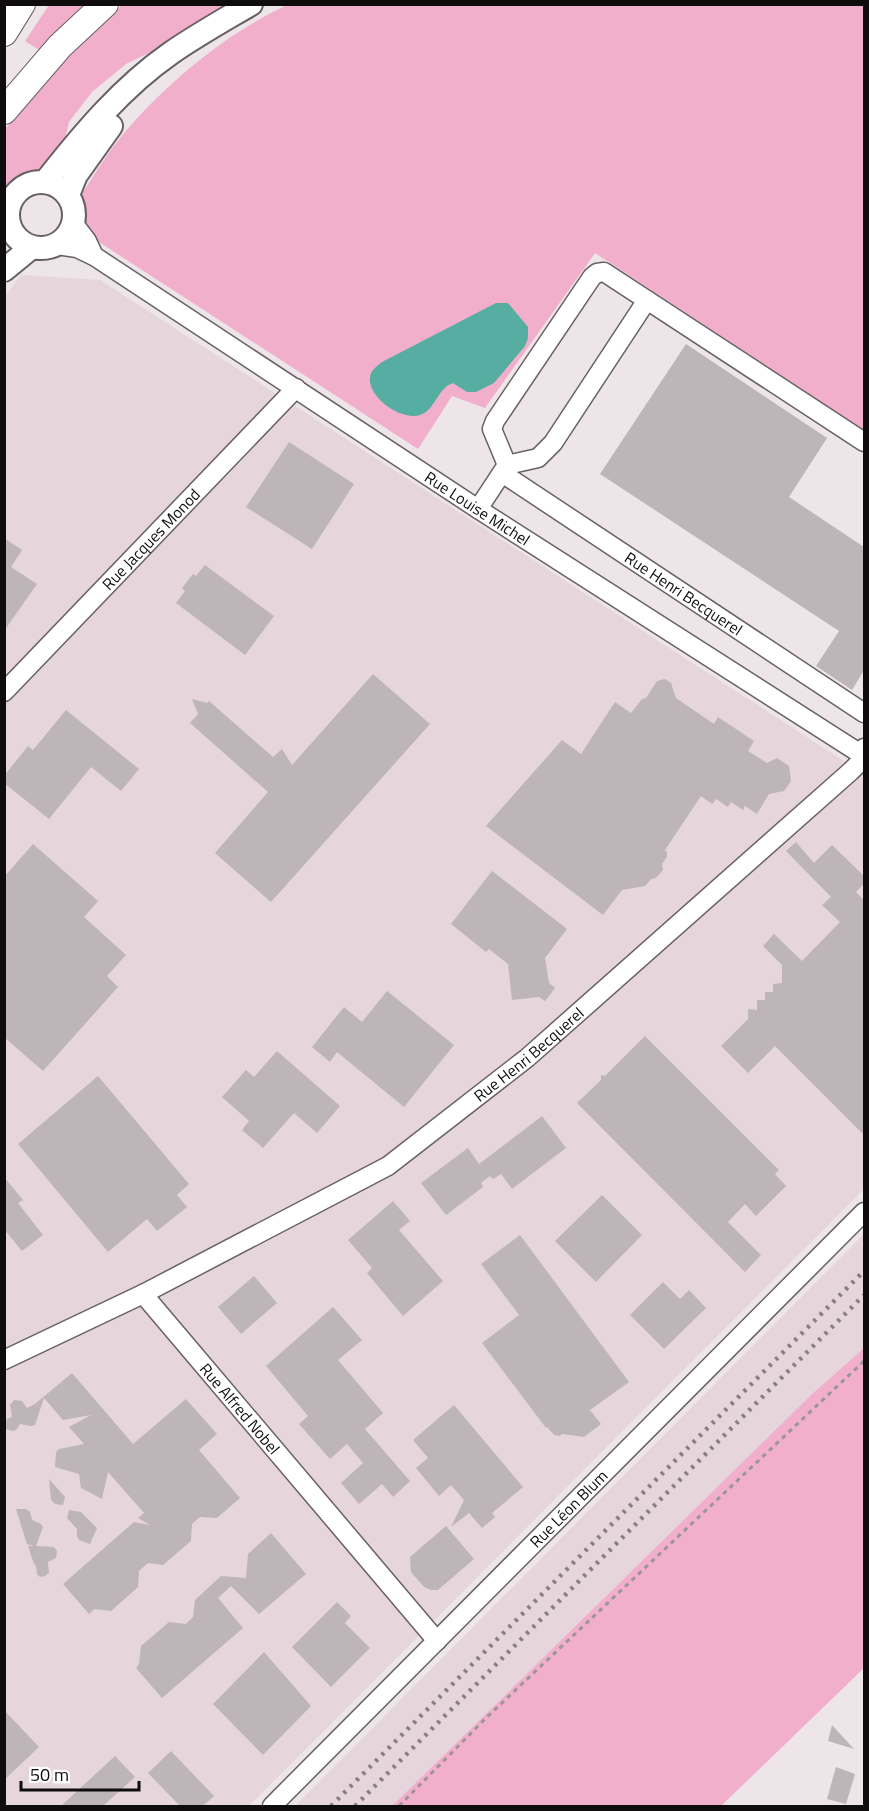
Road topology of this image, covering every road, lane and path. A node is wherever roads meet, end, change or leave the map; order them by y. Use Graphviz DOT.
graph roads {
  1 [pos="22,4"];
  2 [pos="105,4"];
  3 [pos="251,4"];
  4 [pos="229,17"];
  5 [pos="4,33"];
  6 [pos="4,111"];
  7 [pos="45,182"];
  8 [pos="68,195"];
  9 [pos="74,224"];
  10 [pos="8,238"];
  11 [pos="57,245"];
  12 [pos="32,247"];
  13 [pos="94,256"];
  14 [pos="4,270"];
  15 [pos="647,300"];
  16 [pos="296,388"];
  17 [pos="864,441"];
  18 [pos="505,469"];
  19 [pos="478,509"];
  20 [pos="4,692"];
  21 [pos="864,713"];
  22 [pos="863,752"];
  23 [pos="864,1212"];
  24 [pos="143,1294"];
  25 [pos="4,1360"];
  26 [pos="864,1361"];
  27 [pos="437,1641"];
  28 [pos="272,1806"];
  29 [pos="399,1806"];
  1 -- 5 [label="highway"];
  2 -- 6 [label="highway"];
  3 -- 4 [label="main road"];
  4 -- 7 [label="main road"];
  4 -- 8 [label="main road"];
  7 -- 8 [label="main road"];
  7 -- 10 [label="main road"];
  8 -- 9 [label="main road"];
  9 -- 11 [label="main road"];
  9 -- 13 [label="street, Rue Louise Michel"];
  10 -- 12 [label="main road"];
  11 -- 12 [label="main road"];
  11 -- 13 [label="street, Rue Louise Michel"];
  12 -- 14 [label="main road"];
  13 -- 16 [label="street, Rue Louise Michel"];
  15 -- 17 [label="street"];
  15 -- 18 [label="street"];
  15 -- 18 [label="street"];
  16 -- 19 [label="street, Rue Louise Michel"];
  16 -- 20 [label="street, Rue Jacques Monod"];
  18 -- 19 [label="street"];
  18 -- 21 [label="street, Rue Henri Becquerel"];
  19 -- 22 [label="street, Rue Louise Michel"];
  22 -- 24 [label="street, Rue Henri Becquerel"];
  23 -- 27 [label="street, Rue Léon Blum"];
  24 -- 25 [label="street"];
  24 -- 27 [label="street, Rue Alfred Nobel"];
  26 -- 29 [label="path"];
  27 -- 28 [label="street, Rue Léon Blum"];
}
